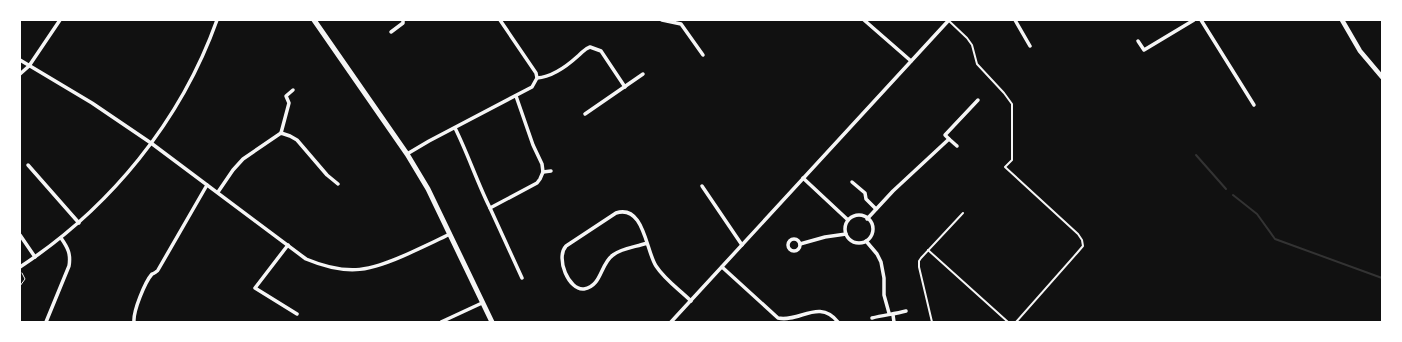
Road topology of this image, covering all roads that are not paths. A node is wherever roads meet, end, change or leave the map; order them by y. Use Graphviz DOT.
graph roads {
  1 [pos="60,20"];
  2 [pos="217,20"];
  3 [pos="314,20"];
  4 [pos="403,20"];
  5 [pos="500,20"];
  6 [pos="662,20"];
  7 [pos="685,20"];
  8 [pos="864,20"];
  9 [pos="948,20"];
  10 [pos="1014,20"];
  11 [pos="1194,20"];
  12 [pos="1201,20"];
  13 [pos="1342,20"];
  14 [pos="681,24"];
  15 [pos="391,32"];
  16 [pos="1138,41"];
  17 [pos="1030,46"];
  18 [pos="703,56"];
  19 [pos="20,60"];
  20 [pos="911,61"];
  21 [pos="29,66"];
  22 [pos="20,74"];
  23 [pos="643,74"];
  24 [pos="1382,77"];
  25 [pos="537,78"];
  26 [pos="625,87"];
  27 [pos="293,90"];
  28 [pos="516,96"];
  29 [pos="978,100"];
  30 [pos="1254,105"];
  31 [pos="585,114"];
  32 [pos="455,128"];
  33 [pos="941,131"];
  34 [pos="281,133"];
  35 [pos="945,135"];
  36 [pos="949,139"];
  37 [pos="151,143"];
  38 [pos="957,146"];
  39 [pos="407,154"];
  40 [pos="28,165"];
  41 [pos="551,171"];
  42 [pos="543,172"];
  43 [pos="803,178"];
  44 [pos="852,182"];
  45 [pos="338,184"];
  46 [pos="207,185"];
  47 [pos="702,186"];
  48 [pos="218,192"];
  49 [pos="490,208"];
  50 [pos="876,209"];
  51 [pos="964,213"];
  52 [pos="868,219"];
  53 [pos="848,220"];
  54 [pos="79,223"];
  55 [pos="450,234"];
  56 [pos="846,234"];
  57 [pos="20,236"];
  58 [pos="61,238"];
  59 [pos="866,241"];
  60 [pos="648,243"];
  61 [pos="800,244"];
  62 [pos="288,245"];
  63 [pos="742,245"];
  64 [pos="928,250"];
  65 [pos="35,257"];
  66 [pos="722,267"];
  67 [pos="20,268"];
  68 [pos="522,278"];
  69 [pos="691,300"];
  70 [pos="482,303"];
  71 [pos="906,311"];
  72 [pos="297,314"];
  73 [pos="891,314"];
  74 [pos="872,318"];
  75 [pos="46,322"];
  76 [pos="134,322"];
  77 [pos="442,322"];
  78 [pos="492,322"];
  79 [pos="671,322"];
  80 [pos="838,322"];
  81 [pos="894,322"];
  82 [pos="932,322"];
  83 [pos="1008,322"];
  84 [pos="1016,322"];
  1 -- 21 [label="street"];
  2 -- 37 [label="street"];
  3 -- 39 [label="main road"];
  4 -- 15 [label="street"];
  5 -- 25 [label="street"];
  6 -- 14 [label="street"];
  7 -- 14 [label="street"];
  8 -- 20 [label="street"];
  9 -- 20 [label="street"];
  9 -- 84 [label="lane"];
  10 -- 17 [label="street"];
  11 -- 16 [label="street"];
  12 -- 30 [label="street"];
  13 -- 24 [label="street"];
  14 -- 18 [label="street"];
  19 -- 21 [label="street"];
  20 -- 43 [label="street"];
  21 -- 22 [label="street"];
  21 -- 37 [label="street"];
  23 -- 26 [label="street"];
  25 -- 26 [label="street"];
  25 -- 28 [label="street"];
  26 -- 31 [label="street"];
  27 -- 34 [label="street"];
  28 -- 32 [label="street"];
  28 -- 42 [label="street"];
  29 -- 35 [label="street"];
  32 -- 39 [label="street"];
  32 -- 49 [label="street"];
  33 -- 35 [label="street"];
  34 -- 45 [label="street"];
  34 -- 48 [label="street"];
  35 -- 36 [label="street"];
  36 -- 38 [label="street"];
  36 -- 50 [label="street"];
  37 -- 46 [label="street"];
  37 -- 54 [label="street"];
  39 -- 55 [label="main road"];
  40 -- 54 [label="street"];
  41 -- 42 [label="street"];
  42 -- 49 [label="street"];
  43 -- 53 [label="street"];
  43 -- 63 [label="street"];
  44 -- 50 [label="street"];
  46 -- 48 [label="street"];
  46 -- 76 [label="street"];
  47 -- 63 [label="street"];
  48 -- 62 [label="street"];
  49 -- 68 [label="street"];
  50 -- 52 [label="street"];
  51 -- 64 [label="lane"];
  52 -- 53 [label="street"];
  52 -- 59 [label="street"];
  53 -- 56 [label="street"];
  54 -- 58 [label="street"];
  55 -- 62 [label="street"];
  55 -- 70 [label="main road"];
  56 -- 59 [label="street"];
  56 -- 61 [label="street"];
  57 -- 65 [label="street"];
  58 -- 65 [label="street"];
  58 -- 75 [label="street"];
  59 -- 73 [label="street"];
  60 -- 60 [label="street"];
  60 -- 69 [label="street"];
  62 -- 72 [label="street"];
  63 -- 66 [label="street"];
  64 -- 82 [label="lane"];
  64 -- 83 [label="lane"];
  65 -- 67 [label="street"];
  66 -- 69 [label="street"];
  66 -- 80 [label="street"];
  69 -- 79 [label="street"];
  70 -- 77 [label="street"];
  70 -- 78 [label="main road"];
  71 -- 73 [label="street"];
  73 -- 74 [label="street"];
  73 -- 81 [label="street"];
}
